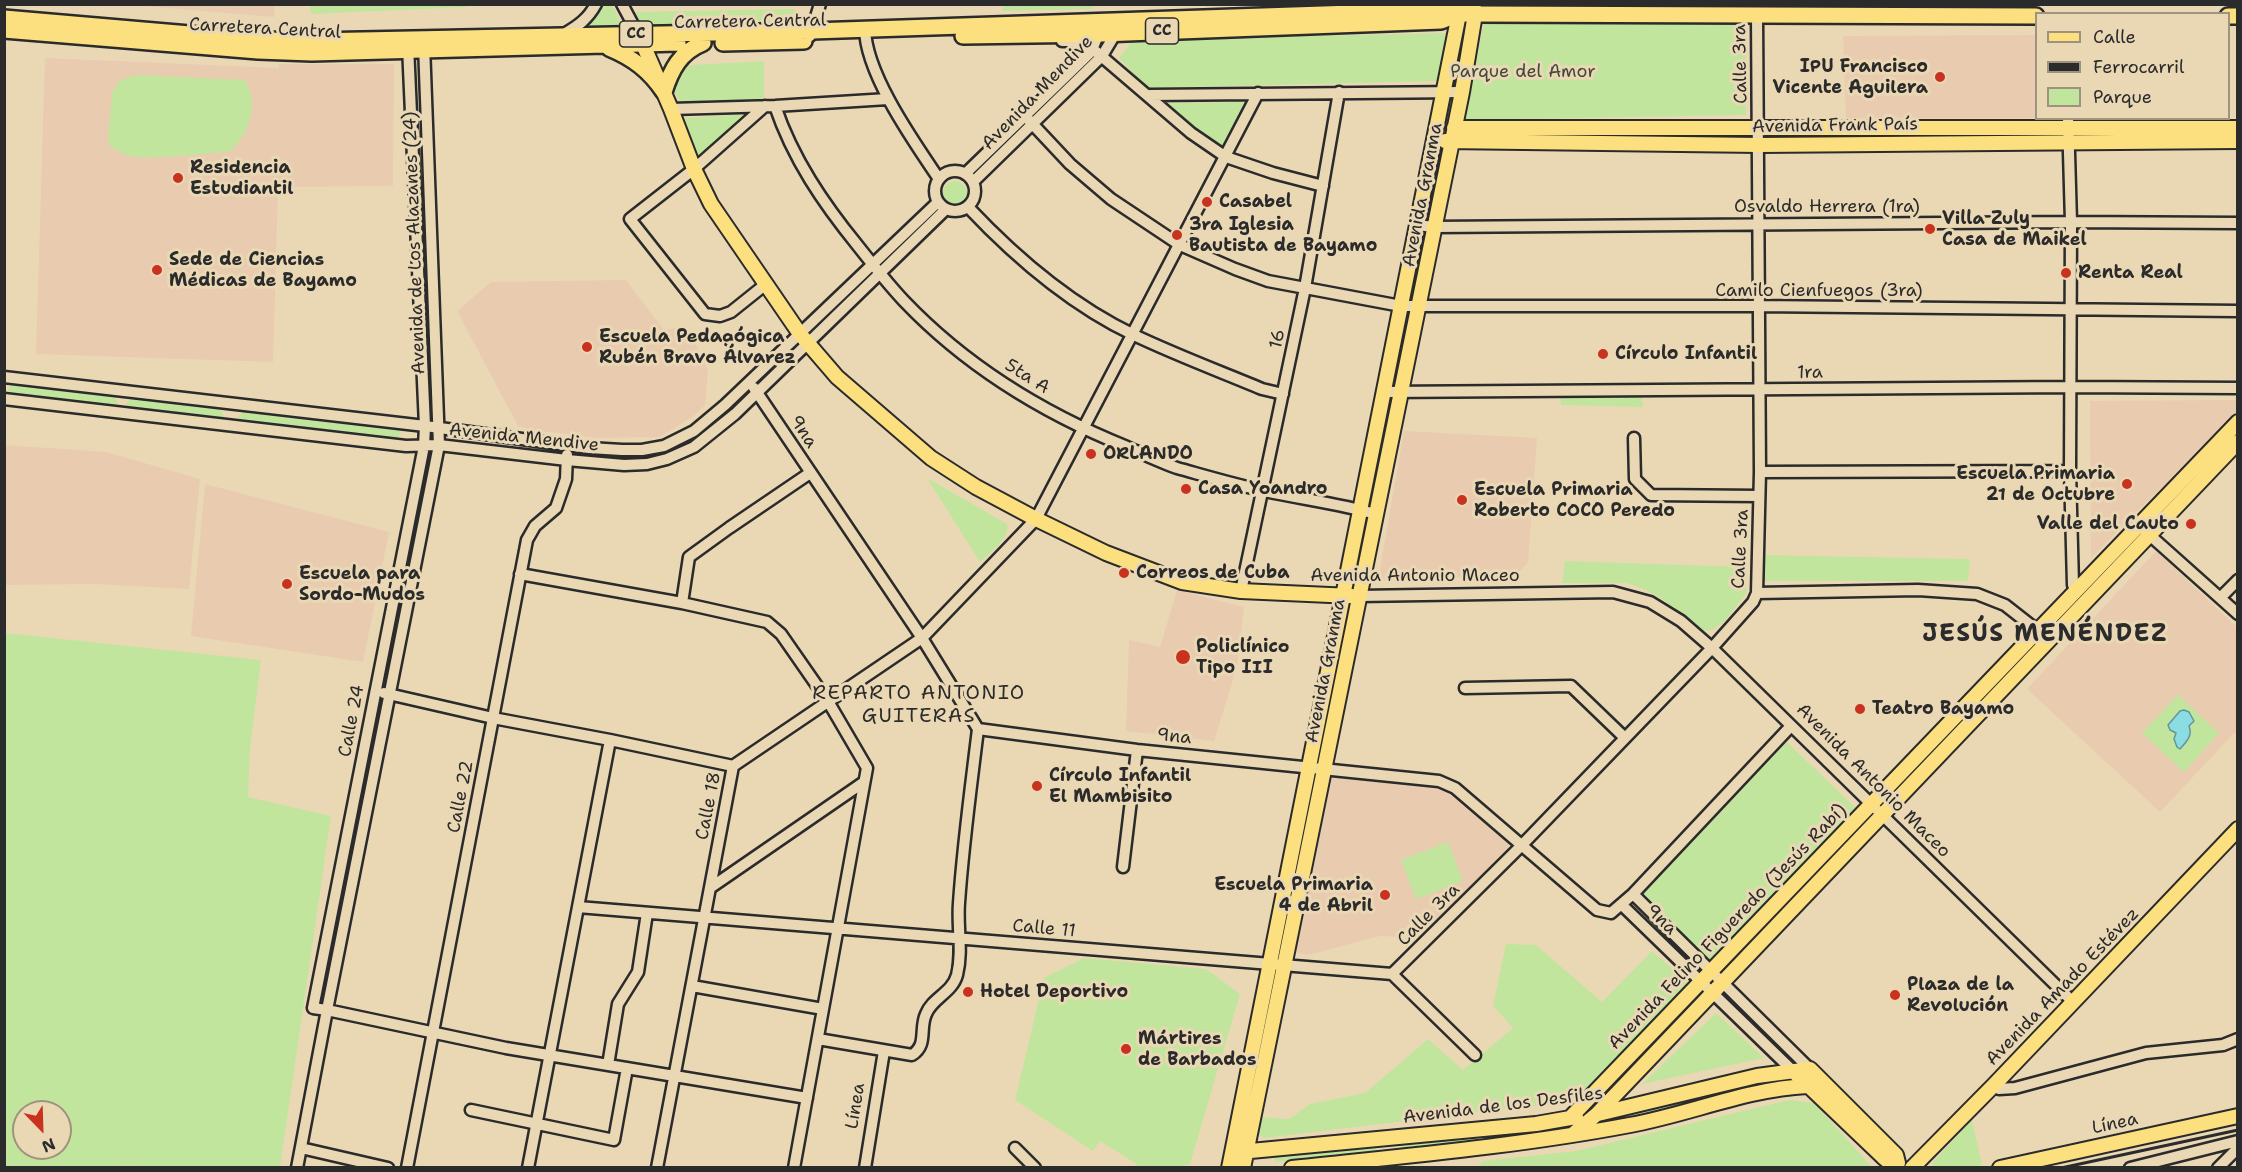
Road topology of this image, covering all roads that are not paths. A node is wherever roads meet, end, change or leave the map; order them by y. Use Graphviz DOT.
graph roads {
  1 [pos="596,4"];
  2 [pos="622,4"];
  3 [pos="820,4"];
  4 [pos="1460,9"];
  5 [pos="1474,9"];
  6 [pos="1822,9"];
  7 [pos="1757,15"];
  8 [pos="2035,16"];
  9 [pos="4,18"];
  10 [pos="1117,27"];
  11 [pos="1101,28"];
  12 [pos="4,30"];
  13 [pos="865,33"];
  14 [pos="563,35"];
  15 [pos="810,36"];
  16 [pos="977,36"];
  17 [pos="640,39"];
  18 [pos="703,43"];
  19 [pos="416,44"];
  20 [pos="596,45"];
  21 [pos="1098,53"];
  22 [pos="664,92"];
  23 [pos="1338,92"];
  24 [pos="1443,92"];
  25 [pos="1462,92"];
  26 [pos="1258,93"];
  27 [pos="1150,96"];
  28 [pos="888,99"];
  29 [pos="770,106"];
  30 [pos="671,110"];
  31 [pos="1029,120"];
  32 [pos="1437,126"];
  33 [pos="1758,127"];
  34 [pos="2238,128"];
  35 [pos="2069,129"];
  36 [pos="1453,135"];
  37 [pos="1434,140"];
  38 [pos="2238,141"];
  39 [pos="1759,145"];
  40 [pos="1226,157"];
  41 [pos="694,169"];
  42 [pos="965,174"];
  43 [pos="939,179"];
  44 [pos="973,182"];
  45 [pos="1323,186"];
  46 [pos="942,206"];
  47 [pos="968,207"];
  48 [pos="2071,222"];
  49 [pos="2238,223"];
  50 [pos="1759,224"];
  51 [pos="1417,225"];
  52 [pos="1434,227"];
  53 [pos="1180,245"];
  54 [pos="876,269"];
  55 [pos="766,284"];
  56 [pos="1305,288"];
  57 [pos="1401,306"];
  58 [pos="1758,306"];
  59 [pos="1418,307"];
  60 [pos="2070,309"];
  61 [pos="2238,311"];
  62 [pos="1133,335"];
  63 [pos="804,339"];
  64 [pos="4,377"];
  65 [pos="750,382"];
  66 [pos="2071,387"];
  67 [pos="2238,388"];
  68 [pos="1758,390"];
  69 [pos="758,392"];
  70 [pos="1384,392"];
  71 [pos="1401,393"];
  72 [pos="1283,394"];
  73 [pos="4,399"];
  74 [pos="2238,422"];
  75 [pos="425,426"];
  76 [pos="439,428"];
  77 [pos="1083,429"];
  78 [pos="1634,438"];
  79 [pos="2238,442"];
  80 [pos="567,445"];
  81 [pos="424,446"];
  82 [pos="439,446"];
  83 [pos="567,460"];
  84 [pos="2070,471"];
  85 [pos="1760,472"];
  86 [pos="810,474"];
  87 [pos="1263,491"];
  88 [pos="1760,496"];
  89 [pos="1360,510"];
  90 [pos="1376,514"];
  91 [pos="1036,519"];
  92 [pos="2144,530"];
  93 [pos="520,574"];
  94 [pos="2238,580"];
  95 [pos="2077,589"];
  96 [pos="1241,591"];
  97 [pos="1757,593"];
  98 [pos="1343,596"];
  99 [pos="1359,596"];
  100 [pos="2220,598"];
  101 [pos="682,603"];
  102 [pos="2238,614"];
  103 [pos="2038,630"];
  104 [pos="922,638"];
  105 [pos="2049,640"];
  106 [pos="1712,648"];
  107 [pos="1466,688"];
  108 [pos="375,690"];
  109 [pos="390,694"];
  110 [pos="829,703"];
  111 [pos="493,718"];
  112 [pos="1791,726"];
  113 [pos="978,729"];
  114 [pos="1625,738"];
  115 [pos="610,740"];
  116 [pos="1137,750"];
  117 [pos="733,766"];
  118 [pos="1309,767"];
  119 [pos="1324,769"];
  120 [pos="864,782"];
  121 [pos="1872,804"];
  122 [pos="1882,815"];
  123 [pos="2238,829"];
  124 [pos="1521,846"];
  125 [pos="1123,867"];
  126 [pos="710,888"];
  127 [pos="1633,894"];
  128 [pos="1622,905"];
  129 [pos="578,907"];
  130 [pos="647,913"];
  131 [pos="705,917"];
  132 [pos="838,927"];
  133 [pos="961,939"];
  134 [pos="1270,964"];
  135 [pos="1284,966"];
  136 [pos="1711,971"];
  137 [pos="1392,974"];
  138 [pos="1701,982"];
  139 [pos="1723,982"];
  140 [pos="692,986"];
  141 [pos="1712,993"];
  142 [pos="2073,1002"];
  143 [pos="823,1009"];
  144 [pos="327,1010"];
  145 [pos="433,1034"];
  146 [pos="2238,1039"];
  147 [pos="818,1040"];
  148 [pos="884,1051"];
  149 [pos="1475,1054"];
  150 [pos="549,1055"];
  151 [pos="608,1065"];
  152 [pos="627,1068"];
  153 [pos="1810,1069"];
  154 [pos="1793,1071"];
  155 [pos="674,1077"];
  156 [pos="1994,1085"];
  157 [pos="1807,1086"];
  158 [pos="807,1098"];
  159 [pos="471,1110"];
  160 [pos="1597,1114"];
  161 [pos="2238,1116"];
  162 [pos="1570,1118"];
  163 [pos="536,1124"];
  164 [pos="1572,1135"];
  165 [pos="1387,1138"];
  166 [pos="2238,1141"];
  167 [pos="301,1148"];
  168 [pos="1015,1148"];
  169 [pos="2238,1148"];
  170 [pos="1239,1152"];
  171 [pos="1388,1158"];
  172 [pos="1905,1166"];
  173 [pos="297,1167"];
  174 [pos="388,1167"];
  175 [pos="407,1167"];
  176 [pos="528,1167"];
  177 [pos="657,1167"];
  178 [pos="794,1167"];
  179 [pos="865,1167"];
  180 [pos="1035,1167"];
  181 [pos="1229,1167"];
  182 [pos="1243,1167"];
  183 [pos="1292,1167"];
  184 [pos="2000,1167"];
  185 [pos="2130,1167"];
  186 [pos="2218,1167"];
  1 -- 14 [label="street"];
  2 -- 17 [label="street, Avenida Antonio Maceo"];
  3 -- 15 [label="street"];
  4 -- 5 [label="highway, Carretera Central / CC"];
  4 -- 10 [label="highway, Carretera Central / CC"];
  4 -- 24 [label="main road, Avenida Granma"];
  5 -- 7 [label="highway, Carretera Central / CC"];
  5 -- 25 [label="main road, Avenida Granma"];
  6 -- 7 [label="highway, Carretera Central / CC"];
  6 -- 8 [label="highway, Carretera Central / CC"];
  7 -- 33 [label="street, Calle 3ra"];
  9 -- 19 [label="highway, Carretera Central / CC"];
  10 -- 11 [label="highway, Carretera Central / CC"];
  10 -- 21 [label="street, Avenida Mendive"];
  11 -- 13 [label="highway, Carretera Central / CC"];
  11 -- 16 [label="highway, Carretera Central / CC"];
  11 -- 21 [label="street, Avenida Mendive"];
  12 -- 19 [label="highway, Carretera Central / CC"];
  13 -- 15 [label="highway, Carretera Central / CC"];
  13 -- 16 [label="highway, Carretera Central / CC"];
  13 -- 28 [label="street"];
  14 -- 17 [label="highway, Carretera Central / CC"];
  14 -- 19 [label="highway, Carretera Central / CC"];
  15 -- 17 [label="highway, Carretera Central / CC"];
  15 -- 18 [label="highway, Carretera Central / CC"];
  16 -- 21 [label="street"];
  17 -- 18 [label="highway, Carretera Central / CC"];
  17 -- 20 [label="highway, Carretera Central / CC"];
  17 -- 22 [label="main road, Avenida Antonio Maceo"];
  18 -- 22 [label="highway"];
  19 -- 20 [label="highway, Carretera Central / CC"];
  19 -- 75 [label="street, Avenida de Los Alazanes (24)"];
  19 -- 76 [label="street, Avenida de Los Alazanes (24)"];
  20 -- 22 [label="highway"];
  21 -- 27 [label="street"];
  21 -- 31 [label="street, Avenida Mendive"];
  22 -- 30 [label="main road, Avenida Antonio Maceo"];
  23 -- 24 [label="street"];
  23 -- 26 [label="street"];
  23 -- 45 [label="street, 16"];
  24 -- 25 [label="street"];
  24 -- 32 [label="main road, Avenida Granma"];
  25 -- 36 [label="main road, Avenida Granma"];
  26 -- 27 [label="street"];
  26 -- 40 [label="street, Calle 18"];
  27 -- 40 [label="street"];
  28 -- 29 [label="street"];
  28 -- 43 [label="street"];
  29 -- 30 [label="street"];
  29 -- 41 [label="street"];
  29 -- 54 [label="street, 5ta A"];
  30 -- 41 [label="main road, Avenida Antonio Maceo"];
  31 -- 42 [label="street, Avenida Mendive"];
  31 -- 44 [label="street, Avenida Mendive"];
  31 -- 53 [label="street, Camilo Cienfuegos (3ra)"];
  32 -- 36 [label="street, Avenida Frank País"];
  32 -- 37 [label="main road, Avenida Granma"];
  33 -- 35 [label="main road, Avenida Frank País"];
  33 -- 36 [label="main road, Avenida Frank País"];
  33 -- 39 [label="street, Calle 3ra"];
  34 -- 35 [label="main road, Avenida Frank País"];
  35 -- 38 [label="main road, Avenida Frank País"];
  35 -- 39 [label="main road, Avenida Frank País"];
  35 -- 48 [label="street"];
  36 -- 37 [label="main road, Avenida Frank País"];
  36 -- 39 [label="main road, Avenida Frank País"];
  36 -- 52 [label="main road, Avenida Granma"];
  37 -- 51 [label="main road, Avenida Granma"];
  39 -- 50 [label="street, Calle 3ra"];
  40 -- 45 [label="street"];
  40 -- 53 [label="street, Calle 18"];
  41 -- 55 [label="main road, Avenida Antonio Maceo"];
  41 -- 55 [label="street"];
  42 -- 43 [label="street"];
  42 -- 44 [label="street"];
  43 -- 46 [label="street"];
  44 -- 47 [label="street"];
  45 -- 56 [label="street, 16"];
  46 -- 47 [label="street"];
  46 -- 54 [label="street, Avenida Mendive"];
  47 -- 62 [label="street"];
  48 -- 49 [label="street, Osvaldo Herrera (1ra)"];
  48 -- 50 [label="street, Osvaldo Herrera (1ra)"];
  48 -- 60 [label="street"];
  50 -- 52 [label="street, Osvaldo Herrera (1ra)"];
  50 -- 58 [label="street, Calle 3ra"];
  51 -- 52 [label="street, Osvaldo Herrera (1ra)"];
  51 -- 57 [label="main road, Avenida Granma"];
  52 -- 59 [label="main road, Avenida Granma"];
  53 -- 56 [label="street, Camilo Cienfuegos (3ra)"];
  53 -- 62 [label="street, Calle 18"];
  54 -- 63 [label="street, Avenida Mendive"];
  54 -- 77 [label="street, 5ta A"];
  55 -- 63 [label="main road, Avenida Antonio Maceo"];
  56 -- 57 [label="street, Camilo Cienfuegos (3ra)"];
  56 -- 72 [label="street, 16"];
  57 -- 59 [label="street, Camilo Cienfuegos (3ra)"];
  57 -- 70 [label="main road, Avenida Granma"];
  58 -- 59 [label="street, Camilo Cienfuegos (3ra)"];
  58 -- 60 [label="street, Camilo Cienfuegos (3ra)"];
  58 -- 68 [label="street, Calle 3ra"];
  59 -- 71 [label="main road, Avenida Granma"];
  60 -- 61 [label="street, Camilo Cienfuegos (3ra)"];
  60 -- 66 [label="street"];
  62 -- 72 [label="street"];
  62 -- 77 [label="street, Calle 18"];
  63 -- 65 [label="street, Avenida Mendive"];
  63 -- 69 [label="street, Avenida Mendive"];
  63 -- 91 [label="main road, Avenida Antonio Maceo"];
  64 -- 75 [label="street, Avenida Mendive"];
  65 -- 69 [label="street, 9na"];
  65 -- 80 [label="street, Avenida Mendive"];
  66 -- 67 [label="street, 1ra"];
  66 -- 68 [label="street, 1ra"];
  66 -- 84 [label="street"];
  68 -- 71 [label="street, 1ra"];
  68 -- 85 [label="street, Calle 3ra"];
  69 -- 83 [label="street, Avenida Mendive"];
  69 -- 86 [label="street, 9na"];
  70 -- 71 [label="street, 1ra"];
  70 -- 89 [label="main road, Avenida Granma"];
  71 -- 90 [label="main road, Avenida Granma"];
  72 -- 87 [label="street, 16"];
  73 -- 81 [label="street, Avenida Mendive"];
  74 -- 92 [label="main road, Avenida Felino Figueredo (Jesús Rabí)"];
  75 -- 76 [label="street, Avenida Mendive"];
  75 -- 81 [label="street, Calle 24"];
  76 -- 80 [label="street, Avenida Mendive"];
  76 -- 82 [label="street, Avenida de Los Alazanes (24)"];
  77 -- 87 [label="street, 5ta A"];
  77 -- 91 [label="street, Calle 18"];
  78 -- 88 [label="street"];
  79 -- 92 [label="main road, Avenida Felino Figueredo (Jesús Rabí)"];
  80 -- 83 [label="street, Calle 22"];
  81 -- 82 [label="street, Avenida Mendive"];
  81 -- 108 [label="street, Calle 24"];
  82 -- 83 [label="street, Avenida Mendive"];
  82 -- 109 [label="street, Calle 24"];
  83 -- 93 [label="street, Calle 22"];
  84 -- 85 [label="street"];
  84 -- 95 [label="street"];
  85 -- 88 [label="street, Calle 3ra"];
  86 -- 101 [label="street"];
  86 -- 104 [label="street, 9na"];
  87 -- 89 [label="street, 5ta A"];
  87 -- 96 [label="street, 16"];
  88 -- 97 [label="street, Calle 3ra"];
  89 -- 90 [label="street, 5ta A"];
  89 -- 98 [label="main road, Avenida Granma"];
  90 -- 99 [label="main road, Avenida Granma"];
  91 -- 96 [label="main road, Avenida Antonio Maceo"];
  91 -- 104 [label="street, Calle 18"];
  92 -- 95 [label="main road, Avenida Felino Figueredo (Jesús Rabí)"];
  92 -- 100 [label="street"];
  92 -- 105 [label="main road, Avenida Felino Figueredo (Jesús Rabí)"];
  93 -- 101 [label="street"];
  93 -- 111 [label="street, Calle 22"];
  94 -- 100 [label="street"];
  95 -- 103 [label="main road, Avenida Felino Figueredo (Jesús Rabí)"];
  96 -- 98 [label="main road, Avenida Antonio Maceo"];
  97 -- 103 [label="street"];
  97 -- 106 [label="street, Calle 3ra"];
  98 -- 99 [label="main road, Avenida Antonio Maceo"];
  98 -- 118 [label="main road, Avenida Granma"];
  99 -- 106 [label="street, Avenida Antonio Maceo"];
  99 -- 119 [label="main road, Avenida Granma"];
  100 -- 102 [label="street"];
  101 -- 110 [label="street"];
  103 -- 105 [label="street"];
  103 -- 121 [label="main road, Avenida Felino Figueredo (Jesús Rabí)"];
  104 -- 110 [label="street, Calle 18"];
  104 -- 113 [label="street, 9na"];
  105 -- 122 [label="main road, Avenida Felino Figueredo (Jesús Rabí)"];
  106 -- 112 [label="street, Avenida Antonio Maceo"];
  106 -- 114 [label="street, Calle 3ra"];
  107 -- 114 [label="street"];
  108 -- 109 [label="street"];
  108 -- 144 [label="street, Calle 24"];
  109 -- 111 [label="street"];
  109 -- 144 [label="street, Calle 24"];
  110 -- 117 [label="street, Calle 18"];
  110 -- 120 [label="street"];
  111 -- 115 [label="street"];
  111 -- 145 [label="street, Calle 22"];
  112 -- 121 [label="street, Avenida Antonio Maceo"];
  112 -- 127 [label="street"];
  113 -- 116 [label="street, 9na"];
  113 -- 133 [label="street"];
  114 -- 124 [label="street, Calle 3ra"];
  115 -- 117 [label="street"];
  115 -- 129 [label="street"];
  116 -- 118 [label="street, 9na"];
  116 -- 125 [label="street"];
  117 -- 126 [label="street, Calle 18"];
  118 -- 119 [label="street, 9na"];
  118 -- 134 [label="main road, Avenida Granma"];
  119 -- 124 [label="street, 9na"];
  119 -- 135 [label="main road, Avenida Granma"];
  120 -- 126 [label="street"];
  120 -- 132 [label="street"];
  121 -- 122 [label="street, Avenida Antonio Maceo"];
  121 -- 136 [label="main road, Avenida Felino Figueredo (Jesús Rabí)"];
  122 -- 139 [label="main road, Avenida Felino Figueredo (Jesús Rabí)"];
  122 -- 142 [label="street, Avenida Antonio Maceo"];
  123 -- 142 [label="main road, Avenida Amado Estévez"];
  124 -- 128 [label="street, 9na"];
  124 -- 137 [label="street, Calle 3ra"];
  126 -- 131 [label="street, Calle 18"];
  127 -- 128 [label="street"];
  127 -- 136 [label="street, 9na"];
  128 -- 138 [label="street, 9na"];
  129 -- 130 [label="street, Calle 11"];
  129 -- 150 [label="street"];
  130 -- 131 [label="street, Calle 11"];
  130 -- 151 [label="street"];
  131 -- 132 [label="street, Calle 11"];
  131 -- 140 [label="street, Calle 18"];
  132 -- 133 [label="street, Calle 11"];
  132 -- 143 [label="street"];
  133 -- 134 [label="street, Calle 11"];
  133 -- 148 [label="street"];
  134 -- 135 [label="street, Calle 11"];
  134 -- 170 [label="main road, Avenida Granma"];
  135 -- 137 [label="street, Calle 11"];
  135 -- 170 [label="main road, Avenida Granma"];
  136 -- 138 [label="main road, Avenida Felino Figueredo (Jesús Rabí)"];
  136 -- 139 [label="street, 9na"];
  137 -- 149 [label="street"];
  138 -- 141 [label="street, 9na"];
  138 -- 162 [label="main road, Avenida Felino Figueredo (Jesús Rabí)"];
  139 -- 141 [label="main road, Avenida Felino Figueredo (Jesús Rabí)"];
  139 -- 153 [label="street, 9na"];
  140 -- 143 [label="street"];
  140 -- 155 [label="street, Calle 18"];
  141 -- 154 [label="street"];
  141 -- 160 [label="main road, Avenida Felino Figueredo (Jesús Rabí)"];
  142 -- 156 [label="main road, Avenida Amado Estévez"];
  143 -- 147 [label="street"];
  144 -- 145 [label="street"];
  144 -- 167 [label="street, Calle 24"];
  145 -- 150 [label="street"];
  145 -- 175 [label="street, Calle 22"];
  146 -- 156 [label="street"];
  147 -- 148 [label="street"];
  147 -- 158 [label="street"];
  148 -- 179 [label="street, Línea"];
  150 -- 151 [label="street"];
  150 -- 163 [label="street"];
  151 -- 152 [label="street"];
  152 -- 155 [label="street"];
  152 -- 163 [label="street"];
  153 -- 154 [label="main road, Avenida de los Desfiles"];
  153 -- 172 [label="main road"];
  154 -- 157 [label="main road"];
  154 -- 160 [label="main road, Avenida de los Desfiles"];
  155 -- 158 [label="street"];
  155 -- 177 [label="street, Calle 18"];
  156 -- 172 [label="main road, Avenida Amado Estévez"];
  157 -- 164 [label="main road, Avenida de los Desfiles"];
  157 -- 172 [label="main road"];
  158 -- 178 [label="street"];
  159 -- 163 [label="street"];
  160 -- 162 [label="main road, Avenida de los Desfiles"];
  160 -- 164 [label="main road, Avenida Felino Figueredo (Jesús Rabí)"];
  161 -- 184 [label="main road, Línea"];
  162 -- 165 [label="main road, Avenida de los Desfiles"];
  163 -- 176 [label="street"];
  164 -- 171 [label="main road, Avenida de los Desfiles"];
  165 -- 170 [label="main road, Avenida de los Desfiles"];
  165 -- 171 [label="main road"];
  166 -- 185 [label="street"];
  167 -- 173 [label="street, Calle 24"];
  167 -- 174 [label="street"];
  168 -- 180 [label="street"];
  169 -- 186 [label="street"];
  170 -- 181 [label="main road, Avenida Granma"];
  170 -- 182 [label="main road, Avenida Granma"];
  171 -- 183 [label="main road, Avenida de los Desfiles"];
}
